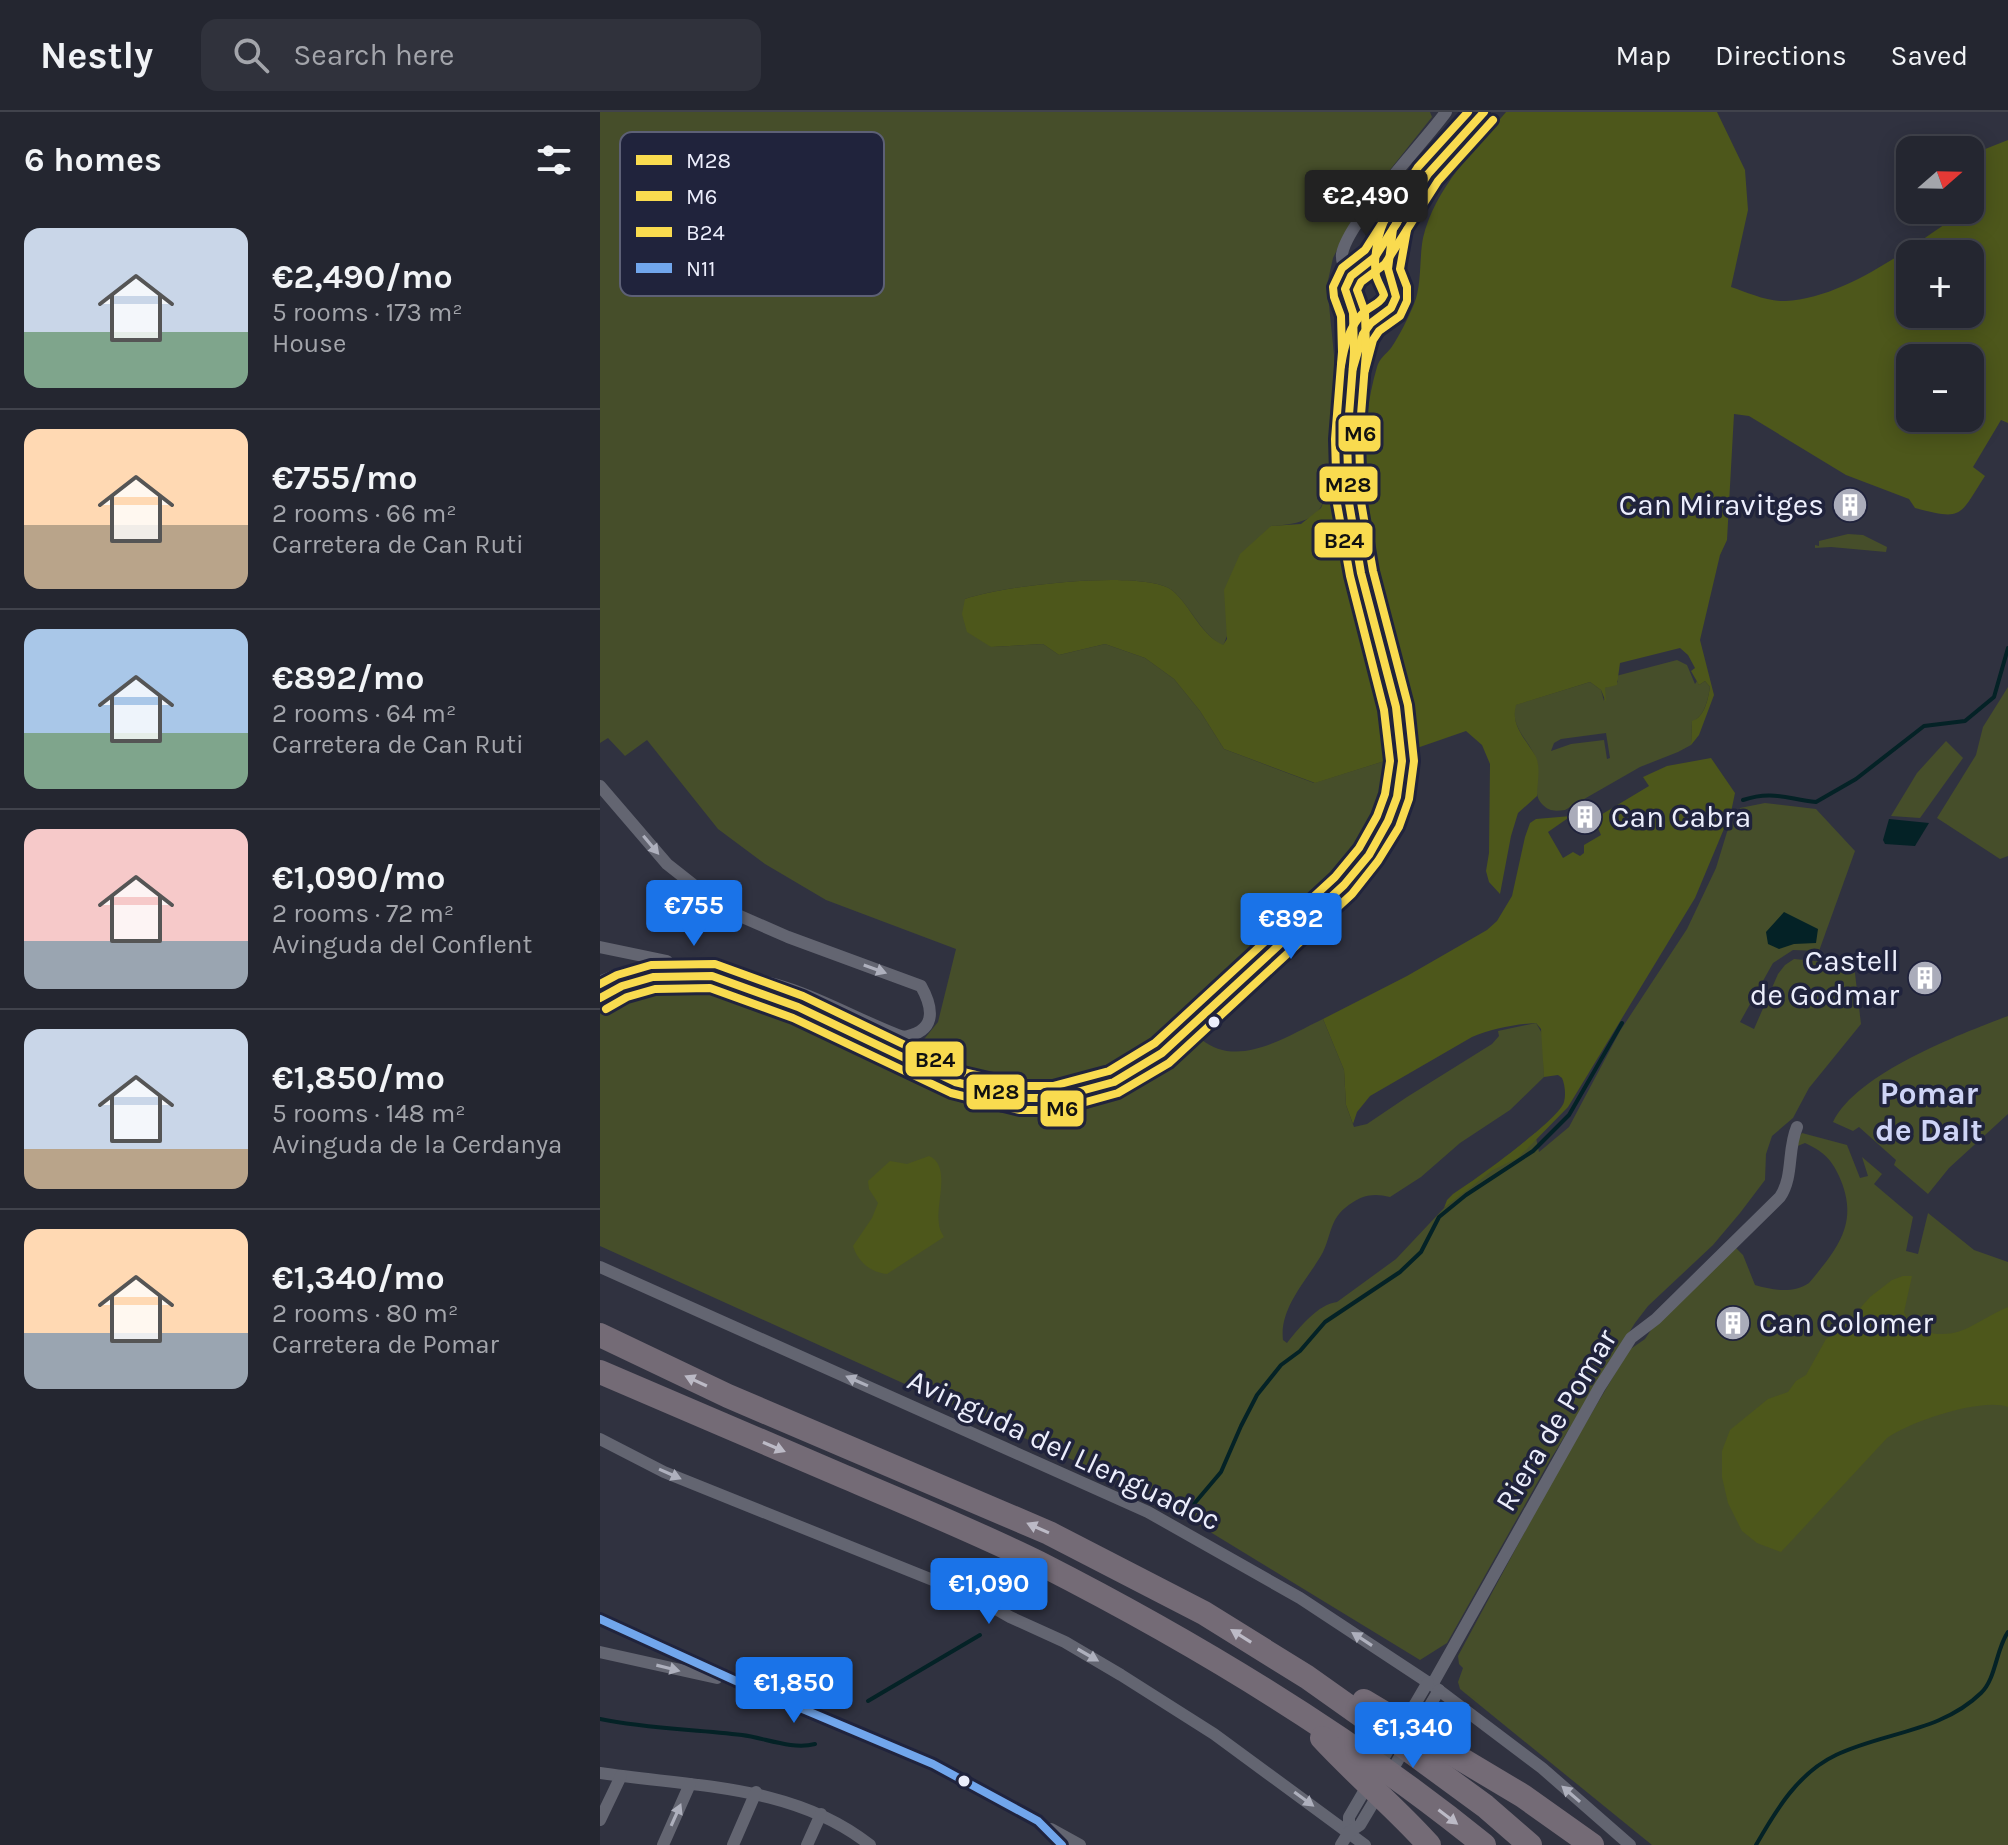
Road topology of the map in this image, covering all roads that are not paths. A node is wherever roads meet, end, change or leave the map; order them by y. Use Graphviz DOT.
graph roads {
  1 [pos="1484,112"];
  2 [pos="1442,114"];
  3 [pos="1393,229"];
  4 [pos="1348,240"];
  5 [pos="1365,267"];
  6 [pos="1388,274"];
  7 [pos="1349,277"];
  8 [pos="1353,311"];
  9 [pos="1377,317"];
  10 [pos="1355,350"];
  11 [pos="600,786"];
  12 [pos="600,947"];
  13 [pos="712,976"];
  14 [pos="600,982"];
  15 [pos="600,998"];
  16 [pos="1797,1127"];
  17 [pos="600,1267"];
  18 [pos="600,1335"];
  19 [pos="600,1372"];
  20 [pos="600,1439"];
  21 [pos="600,1619"];
  22 [pos="600,1652"];
  23 [pos="1307,1677"];
  24 [pos="736,1681"];
  25 [pos="1433,1686"];
  26 [pos="1293,1706"];
  27 [pos="600,1773"];
  28 [pos="621,1776"];
  29 [pos="690,1784"];
  30 [pos="756,1792"];
  31 [pos="821,1814"];
  32 [pos="600,1820"];
  33 [pos="1038,1821"];
  34 [pos="1349,1832"];
  35 [pos="663,1845"];
  36 [pos="733,1845"];
  37 [pos="807,1845"];
  38 [pos="870,1845"];
  39 [pos="1062,1845"];
  40 [pos="1080,1845"];
  41 [pos="1341,1845"];
  42 [pos="1365,1845"];
  43 [pos="1429,1845"];
  44 [pos="1484,1845"];
  45 [pos="1530,1845"];
  46 [pos="1592,1845"];
  47 [pos="1630,1845"];
  1 -- 3 [label="street"];
  2 -- 4 [label="street"];
  3 -- 5 [label="street"];
  3 -- 6 [label="street"];
  4 -- 5 [label="street"];
  4 -- 7 [label="street"];
  5 -- 6 [label="street"];
  5 -- 7 [label="street"];
  6 -- 9 [label="street"];
  7 -- 8 [label="street"];
  8 -- 9 [label="street"];
  8 -- 10 [label="street"];
  9 -- 10 [label="street"];
  10 -- 13 [label="street"];
  11 -- 13 [label="street, one-way"];
  12 -- 13 [label="street"];
  13 -- 14 [label="street"];
  13 -- 15 [label="street"];
  16 -- 25 [label="street, Riera de Pomar"];
  25 -- 17 [label="street, Avinguda del Llenguadoc, one-way"];
  23 -- 18 [label="highway, one-way"];
  19 -- 26 [label="highway, one-way"];
  20 -- 34 [label="street, one-way"];
  21 -- 24 [label="street"];
  22 -- 24 [label="street, one-way"];
  23 -- 45 [label="highway"];
  23 -- 46 [label="highway"];
  24 -- 33 [label="street"];
  25 -- 34 [label="street, Riera de Pomar"];
  47 -- 25 [label="street, Avinguda del Llenguadoc, one-way"];
  26 -- 43 [label="highway"];
  26 -- 44 [label="highway, one-way"];
  27 -- 28 [label="street"];
  28 -- 29 [label="street"];
  28 -- 32 [label="street"];
  29 -- 30 [label="street"];
  35 -- 29 [label="street, one-way"];
  30 -- 31 [label="street"];
  30 -- 36 [label="street"];
  31 -- 37 [label="street"];
  31 -- 38 [label="street"];
  33 -- 39 [label="street"];
  33 -- 40 [label="street"];
  34 -- 41 [label="street, Riera de Pomar"];
  34 -- 42 [label="street"];
}
